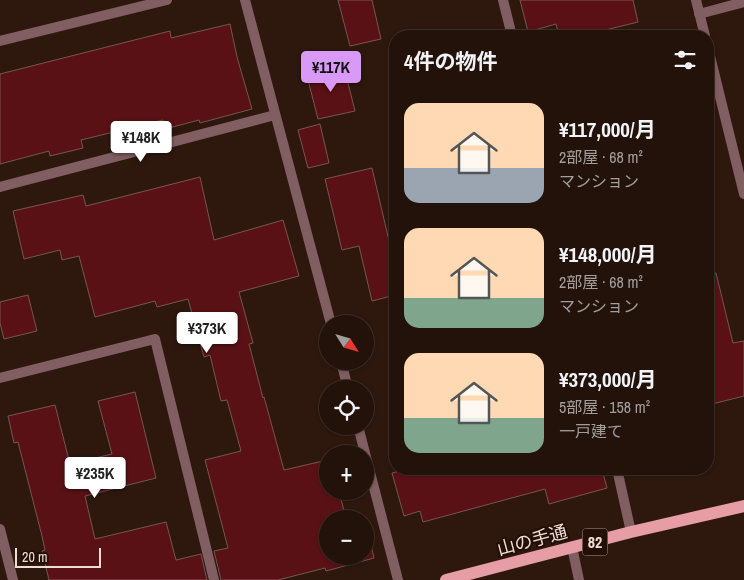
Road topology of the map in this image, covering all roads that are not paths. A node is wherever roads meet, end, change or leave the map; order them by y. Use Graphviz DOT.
graph roads {
  1 [pos="167,0"];
  2 [pos="245,0"];
  3 [pos="503,0"];
  4 [pos="696,0"];
  5 [pos="744,2"];
  6 [pos="699,14"];
  7 [pos="510,30"];
  8 [pos="703,30"];
  9 [pos="0,41"];
  10 [pos="714,72"];
  11 [pos="276,115"];
  12 [pos="0,187"];
  13 [pos="744,194"];
  14 [pos="329,315"];
  15 [pos="0,378"];
  16 [pos="360,435"];
  17 [pos="618,475"];
  18 [pos="744,506"];
  19 [pos="0,529"];
  20 [pos="630,532"];
  21 [pos="572,547"];
  22 [pos="13,580"];
  23 [pos="214,580"];
  24 [pos="398,580"];
  25 [pos="446,580"];
  26 [pos="579,580"];
  1 -- 9 [label="street"];
  2 -- 11 [label="street"];
  3 -- 7 [label="street"];
  4 -- 6 [label="street"];
  5 -- 6 [label="street"];
  6 -- 8 [label="street"];
  10 -- 13 [label="street"];
  11 -- 12 [label="street"];
  11 -- 14 [label="street"];
  15 -- 23 [label="street"];
  16 -- 24 [label="street"];
  17 -- 20 [label="street"];
  18 -- 20 [label="main road, 山の手通 / 82"];
  19 -- 22 [label="street"];
  20 -- 21 [label="main road, 山の手通 / 82"];
  21 -- 25 [label="main road, 山の手通 / 82"];
  21 -- 26 [label="street"];
}
